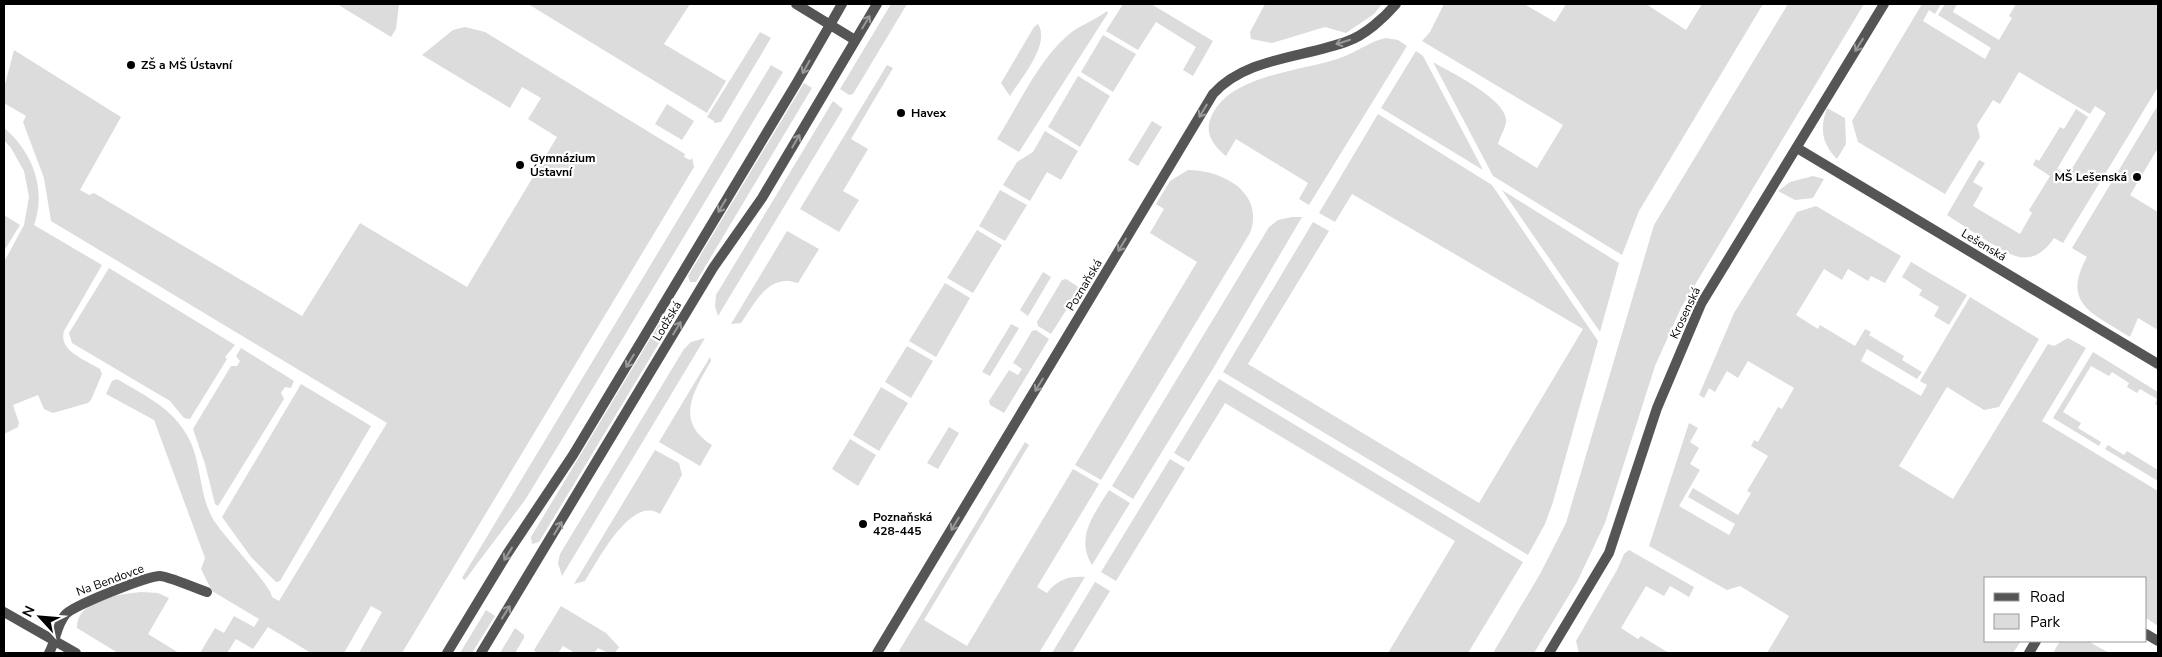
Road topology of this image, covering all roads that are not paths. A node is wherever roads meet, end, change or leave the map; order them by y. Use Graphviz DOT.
graph roads {
  1 [pos="796,4"];
  2 [pos="842,4"];
  3 [pos="878,4"];
  4 [pos="1396,4"];
  5 [pos="1884,4"];
  6 [pos="830,24"];
  7 [pos="855,40"];
  8 [pos="1797,148"];
  9 [pos="2158,364"];
  10 [pos="207,592"];
  11 [pos="4,612"];
  12 [pos="2147,635"];
  13 [pos="2158,641"];
  14 [pos="56,642"];
  15 [pos="2035,642"];
  16 [pos="49,653"];
  17 [pos="76,653"];
  18 [pos="447,653"];
  19 [pos="481,653"];
  20 [pos="878,653"];
  21 [pos="1549,653"];
  22 [pos="2029,653"];
  1 -- 6 [label="street"];
  2 -- 6 [label="street, Lodžská"];
  7 -- 3 [label="street, Lodžská, one-way"];
  4 -- 20 [label="street, Poznaňská, one-way"];
  5 -- 8 [label="street, Krosenská, one-way"];
  6 -- 7 [label="street"];
  6 -- 18 [label="street, Lodžská, one-way"];
  19 -- 7 [label="street, Lodžská, one-way"];
  8 -- 9 [label="street, Lešenská"];
  8 -- 21 [label="street, Krosenská"];
  10 -- 14 [label="street, Na Bendovce"];
  11 -- 14 [label="street"];
  12 -- 13 [label="street"];
  14 -- 16 [label="street, Na Bendovce"];
  14 -- 17 [label="street"];
  15 -- 22 [label="street"];
}
